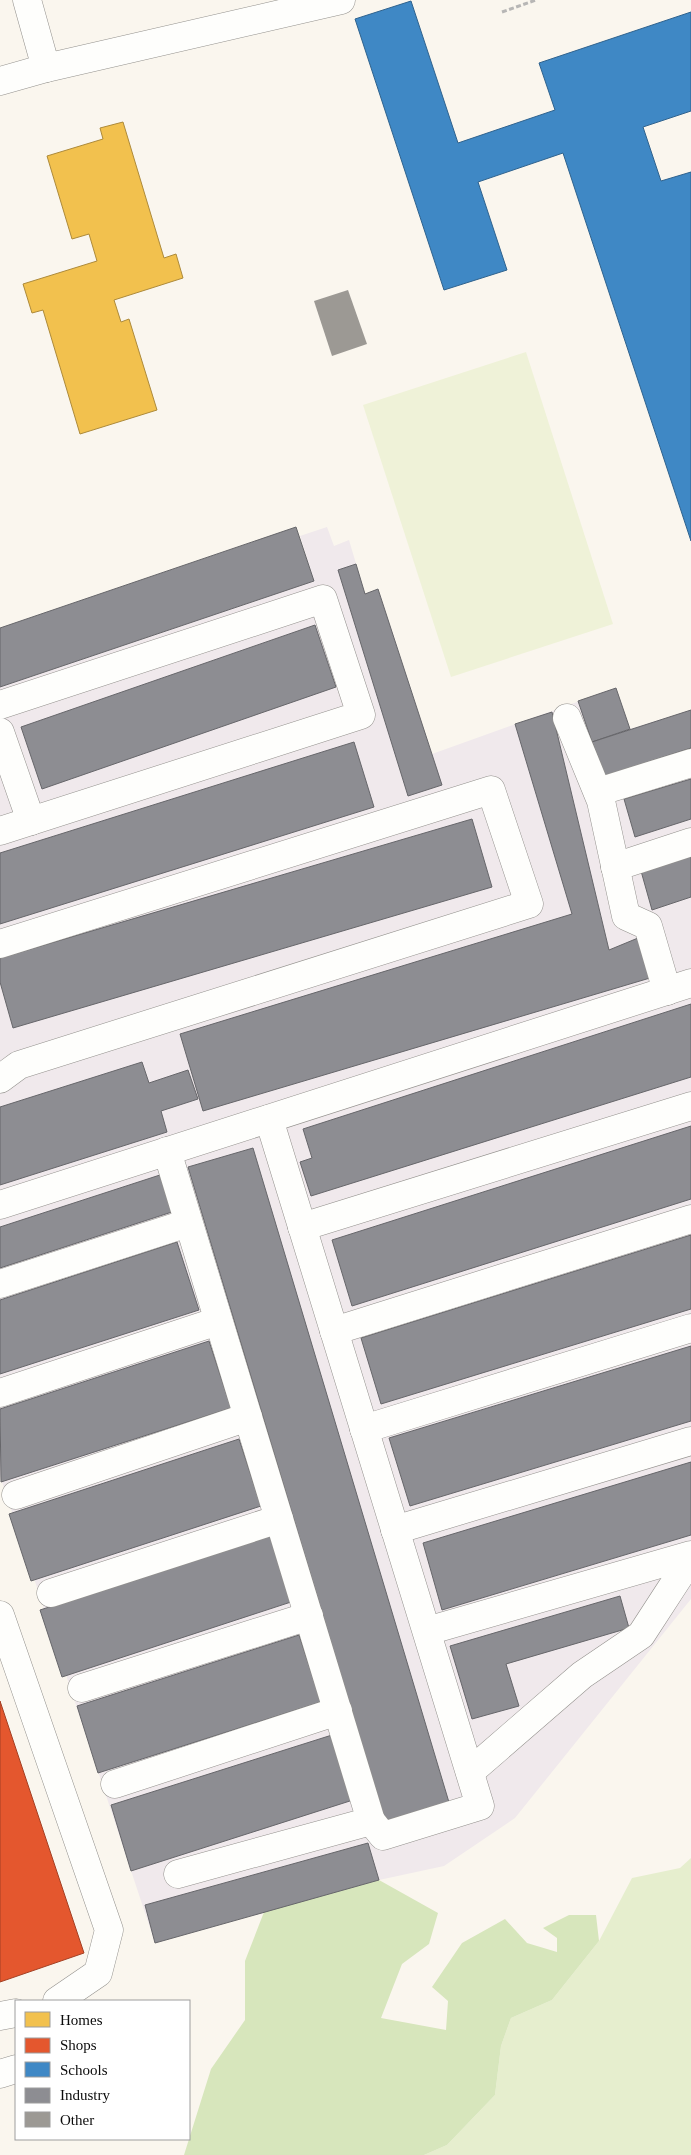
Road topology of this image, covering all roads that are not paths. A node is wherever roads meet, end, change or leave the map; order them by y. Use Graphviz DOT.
graph roads {
  1 [pos="27,0"];
  2 [pos="341,0"];
  3 [pos="46,68"];
  4 [pos="0,81"];
  5 [pos="0,705"];
  6 [pos="567,718"];
  7 [pos="0,732"];
  8 [pos="691,763"];
  9 [pos="598,792"];
  10 [pos="31,822"];
  11 [pos="0,832"];
  12 [pos="691,842"];
  13 [pos="615,866"];
  14 [pos="0,944"];
  15 [pos="679,987"];
  16 [pos="0,1078"];
  17 [pos="691,1106"];
  18 [pos="269,1118"];
  19 [pos="167,1152"];
  20 [pos="0,1205"];
  21 [pos="691,1219"];
  22 [pos="188,1223"];
  23 [pos="302,1227"];
  24 [pos="0,1284"];
  25 [pos="218,1320"];
  26 [pos="691,1328"];
  27 [pos="334,1331"];
  28 [pos="0,1393"];
  29 [pos="248,1417"];
  30 [pos="364,1429"];
  31 [pos="691,1441"];
  32 [pos="16,1494"];
  33 [pos="279,1519"];
  34 [pos="395,1530"];
  35 [pos="691,1557"];
  36 [pos="51,1593"];
  37 [pos="0,1615"];
  38 [pos="308,1616"];
  39 [pos="427,1631"];
  40 [pos="82,1688"];
  41 [pos="338,1711"];
  42 [pos="470,1772"];
  43 [pos="115,1784"];
  44 [pos="371,1821"];
  45 [pos="178,1874"];
  46 [pos="58,2000"];
  47 [pos="15,2013"];
  48 [pos="0,2016"];
  49 [pos="15,2069"];
  50 [pos="0,2074"];
  1 -- 3 [label="street"];
  2 -- 3 [label="street"];
  3 -- 4 [label="street"];
  5 -- 10 [label="street"];
  6 -- 9 [label="street"];
  7 -- 10 [label="street"];
  8 -- 9 [label="street"];
  9 -- 13 [label="street"];
  10 -- 11 [label="street"];
  12 -- 13 [label="street"];
  13 -- 15 [label="street"];
  14 -- 16 [label="street"];
  15 -- 18 [label="street"];
  17 -- 23 [label="street"];
  18 -- 19 [label="street"];
  18 -- 23 [label="street"];
  19 -- 20 [label="street"];
  19 -- 22 [label="street"];
  21 -- 27 [label="street"];
  22 -- 24 [label="street"];
  22 -- 25 [label="street"];
  23 -- 27 [label="street"];
  25 -- 28 [label="street"];
  25 -- 29 [label="street"];
  26 -- 30 [label="street"];
  27 -- 30 [label="street"];
  29 -- 32 [label="street"];
  29 -- 33 [label="street"];
  30 -- 34 [label="street"];
  31 -- 34 [label="street"];
  33 -- 36 [label="street"];
  33 -- 38 [label="street"];
  34 -- 39 [label="street"];
  35 -- 39 [label="street"];
  35 -- 42 [label="street"];
  37 -- 46 [label="street"];
  38 -- 40 [label="street"];
  38 -- 41 [label="street"];
  39 -- 42 [label="street"];
  41 -- 43 [label="street"];
  41 -- 44 [label="street"];
  42 -- 44 [label="street"];
  44 -- 45 [label="street"];
  47 -- 48 [label="street"];
  49 -- 50 [label="street"];
}
